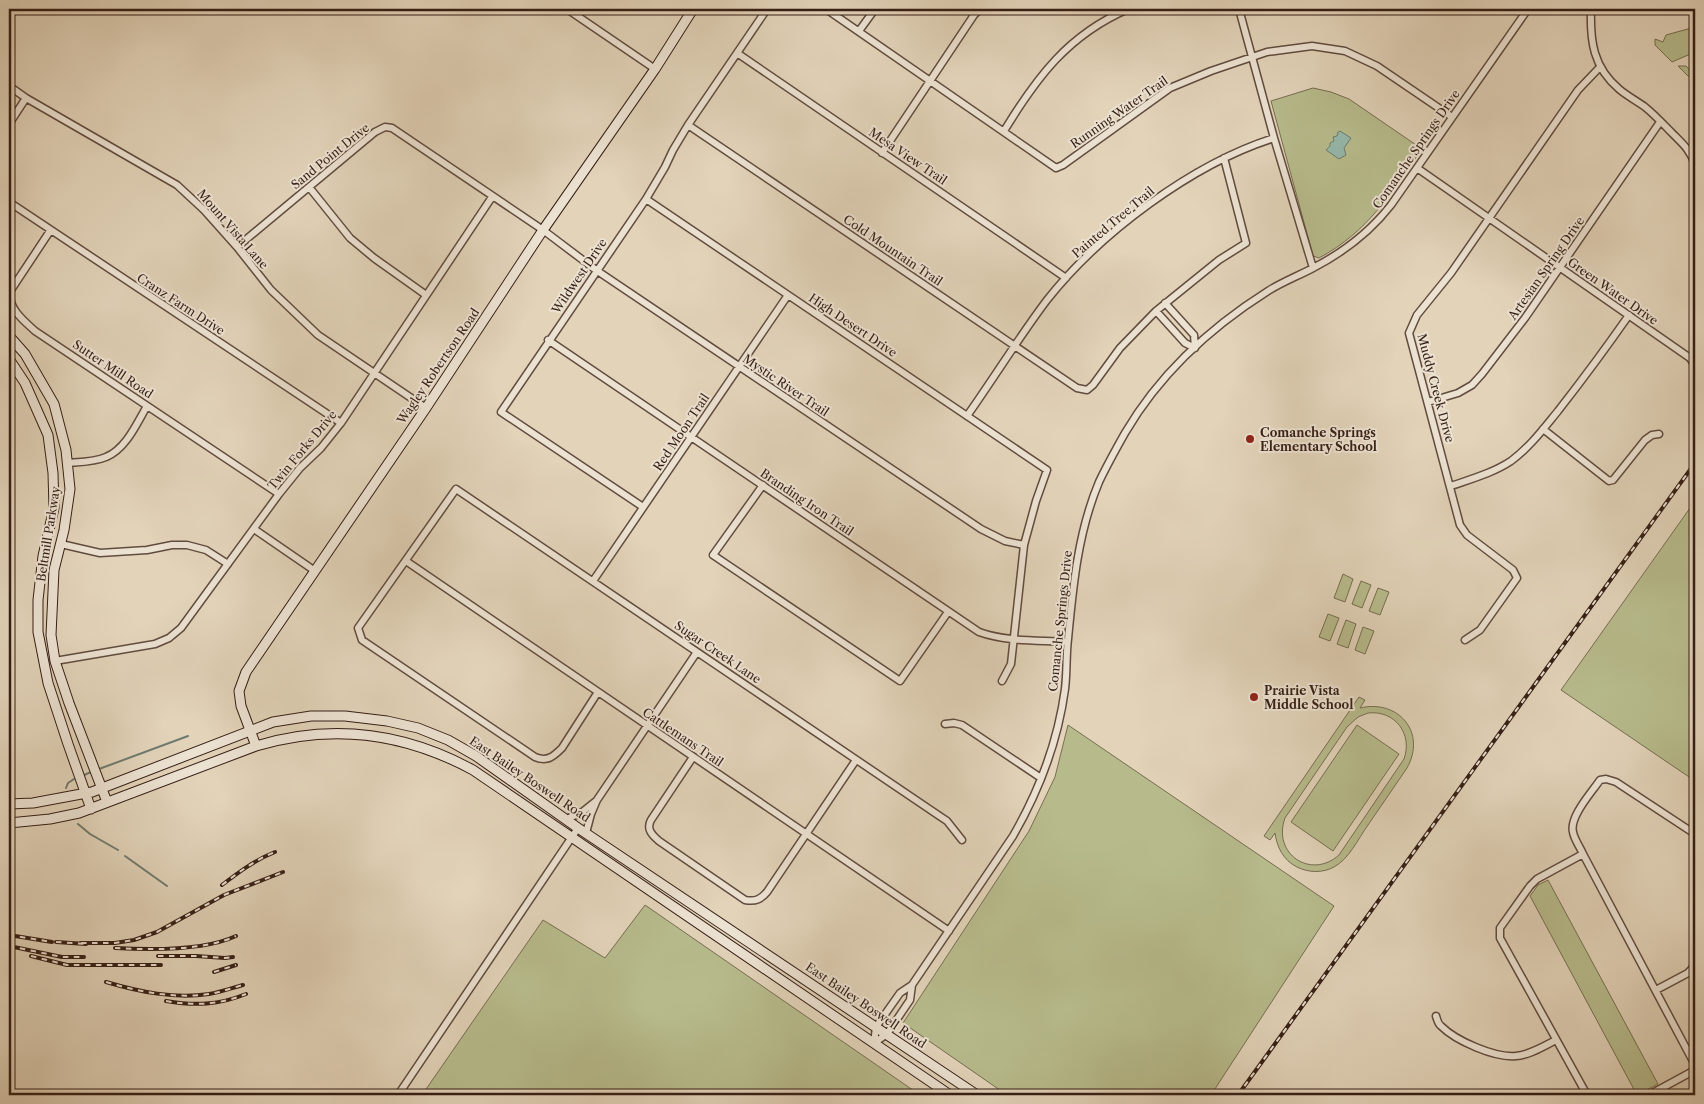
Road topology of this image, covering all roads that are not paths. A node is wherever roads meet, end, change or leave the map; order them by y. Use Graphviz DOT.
graph roads {
  1 [pos="567,9"];
  2 [pos="693,9"];
  3 [pos="767,9"];
  4 [pos="826,9"];
  5 [pos="875,9"];
  6 [pos="980,9"];
  7 [pos="1128,9"];
  8 [pos="1239,9"];
  9 [pos="1528,9"];
  10 [pos="1591,9"];
  11 [pos="859,31"];
  12 [pos="737,54"];
  13 [pos="1251,57"];
  14 [pos="1600,67"];
  15 [pos="655,69"];
  16 [pos="930,80"];
  17 [pos="9,86"];
  18 [pos="26,98"];
  19 [pos="1452,117"];
  20 [pos="1660,122"];
  21 [pos="9,124"];
  22 [pos="688,125"];
  23 [pos="1004,131"];
  24 [pos="1274,138"];
  25 [pos="882,152"];
  26 [pos="1224,158"];
  27 [pos="1695,165"];
  28 [pos="1417,168"];
  29 [pos="309,187"];
  30 [pos="492,197"];
  31 [pos="646,199"];
  32 [pos="9,202"];
  33 [pos="1490,217"];
  34 [pos="542,230"];
  35 [pos="50,231"];
  36 [pos="237,247"];
  37 [pos="1560,267"];
  38 [pos="1313,268"];
  39 [pos="596,270"];
  40 [pos="1066,278"];
  41 [pos="426,295"];
  42 [pos="788,295"];
  43 [pos="1166,303"];
  44 [pos="1156,311"];
  45 [pos="1629,315"];
  46 [pos="9,336"];
  47 [pos="548,340"];
  48 [pos="1015,346"];
  49 [pos="1195,348"];
  50 [pos="9,359"];
  51 [pos="739,366"];
  52 [pos="1695,366"];
  53 [pos="374,374"];
  54 [pos="1428,402"];
  55 [pos="148,406"];
  56 [pos="426,408"];
  57 [pos="967,416"];
  58 [pos="341,423"];
  59 [pos="1543,429"];
  60 [pos="1659,434"];
  61 [pos="691,437"];
  62 [pos="68,463"];
  63 [pos="52,464"];
  64 [pos="762,485"];
  65 [pos="1451,486"];
  66 [pos="279,494"];
  67 [pos="643,507"];
  68 [pos="254,529"];
  69 [pos="47,540"];
  70 [pos="61,544"];
  71 [pos="1024,545"];
  72 [pos="406,561"];
  73 [pos="228,564"];
  74 [pos="314,571"];
  75 [pos="593,581"];
  76 [pos="948,612"];
  77 [pos="1014,638"];
  78 [pos="1465,640"];
  79 [pos="1067,642"];
  80 [pos="697,652"];
  81 [pos="55,661"];
  82 [pos="43,662"];
  83 [pos="1002,681"];
  84 [pos="598,692"];
  85 [pos="945,724"];
  86 [pos="647,726"];
  87 [pos="250,731"];
  88 [pos="256,746"];
  89 [pos="693,757"];
  90 [pos="856,760"];
  91 [pos="1041,778"];
  92 [pos="101,788"];
  93 [pos="85,793"];
  94 [pos="597,800"];
  95 [pos="107,802"];
  96 [pos="9,804"];
  97 [pos="92,809"];
  98 [pos="566,819"];
  99 [pos="9,823"];
  100 [pos="582,830"];
  101 [pos="806,834"];
  102 [pos="1695,834"];
  103 [pos="572,837"];
  104 [pos="962,840"];
  105 [pos="1583,854"];
  106 [pos="949,931"];
  107 [pos="1695,965"];
  108 [pos="912,985"];
  109 [pos="1656,990"];
  110 [pos="1436,1016"];
  111 [pos="876,1027"];
  112 [pos="887,1034"];
  113 [pos="1556,1040"];
  114 [pos="874,1043"];
  115 [pos="1695,1065"];
  116 [pos="1695,1070"];
  117 [pos="398,1095"];
  118 [pos="950,1095"];
  119 [pos="977,1095"];
  120 [pos="1587,1095"];
  121 [pos="1649,1095"];
  1 -- 15 [label="street"];
  2 -- 15 [label="main road, Wagley Robertson Road"];
  3 -- 12 [label="street, Wildwest Drive"];
  4 -- 11 [label="street, Running Water Trail"];
  5 -- 11 [label="street"];
  6 -- 16 [label="street"];
  7 -- 23 [label="street"];
  8 -- 13 [label="street"];
  9 -- 19 [label="street, Comanche Springs Drive"];
  10 -- 14 [label="street"];
  11 -- 16 [label="street, Running Water Trail"];
  12 -- 22 [label="street, Wildwest Drive"];
  12 -- 25 [label="street, Mesa View Trail"];
  13 -- 19 [label="street, Running Water Trail"];
  13 -- 23 [label="street, Running Water Trail"];
  13 -- 24 [label="street"];
  14 -- 20 [label="street"];
  14 -- 33 [label="street, Muddy Creek Drive"];
  15 -- 34 [label="main road, Wagley Robertson Road"];
  16 -- 23 [label="street, Running Water Trail"];
  16 -- 25 [label="street"];
  17 -- 18 [label="street, Mount Vista Lane"];
  18 -- 21 [label="street"];
  18 -- 36 [label="street, Mount Vista Lane"];
  19 -- 28 [label="street, Comanche Springs Drive"];
  20 -- 27 [label="street"];
  20 -- 37 [label="street, Artesian Spring Drive"];
  22 -- 31 [label="street, Wildwest Drive"];
  22 -- 48 [label="street, Cold Mountain Trail"];
  24 -- 26 [label="street, Painted Tree Trail"];
  24 -- 38 [label="street"];
  25 -- 40 [label="street, Mesa View Trail"];
  26 -- 40 [label="street, Painted Tree Trail"];
  26 -- 43 [label="street"];
  28 -- 33 [label="street, Green Water Drive"];
  28 -- 38 [label="street, Comanche Springs Drive"];
  29 -- 30 [label="street, Sand Point Drive"];
  29 -- 36 [label="street, Sand Point Drive"];
  29 -- 41 [label="street"];
  30 -- 34 [label="street, Sand Point Drive"];
  30 -- 41 [label="street, Twin Forks Drive"];
  31 -- 39 [label="street, Wildwest Drive"];
  31 -- 42 [label="street, High Desert Drive"];
  32 -- 35 [label="street, Cranz Farm Drive"];
  33 -- 37 [label="street, Green Water Drive"];
  33 -- 54 [label="street, Muddy Creek Drive"];
  34 -- 39 [label="street, Mystic River Trail"];
  34 -- 56 [label="main road, Wagley Robertson Road"];
  35 -- 55 [label="street, Sutter Mill Road"];
  35 -- 58 [label="street, Cranz Farm Drive"];
  36 -- 53 [label="street, Mount Vista Lane"];
  37 -- 45 [label="street, Green Water Drive"];
  37 -- 54 [label="street, Artesian Spring Drive"];
  38 -- 49 [label="street, Comanche Springs Drive"];
  39 -- 47 [label="street, Wildwest Drive"];
  39 -- 51 [label="street, Mystic River Trail"];
  40 -- 48 [label="street, Painted Tree Trail"];
  41 -- 53 [label="street, Twin Forks Drive"];
  42 -- 51 [label="street, Red Moon Trail"];
  42 -- 57 [label="street, High Desert Drive"];
  43 -- 44 [label="street"];
  43 -- 49 [label="street"];
  44 -- 48 [label="street, Cold Mountain Trail"];
  44 -- 49 [label="street"];
  45 -- 52 [label="street, Green Water Drive"];
  45 -- 59 [label="street"];
  46 -- 62 [label="main road, Beltmill Parkway"];
  47 -- 61 [label="street, Branding Iron Trail"];
  47 -- 67 [label="street, Wildwest Drive"];
  48 -- 57 [label="street, Painted Tree Trail"];
  49 -- 79 [label="street, Comanche Springs Drive"];
  50 -- 63 [label="main road, Beltmill Parkway"];
  51 -- 61 [label="street, Red Moon Trail"];
  51 -- 71 [label="street, Mystic River Trail"];
  53 -- 56 [label="street, Mount Vista Lane"];
  53 -- 58 [label="street, Twin Forks Drive"];
  54 -- 65 [label="street, Muddy Creek Drive"];
  55 -- 62 [label="street"];
  55 -- 66 [label="street, Sutter Mill Road"];
  56 -- 74 [label="main road, Wagley Robertson Road"];
  57 -- 71 [label="street, High Desert Drive"];
  58 -- 66 [label="street, Twin Forks Drive"];
  59 -- 60 [label="street"];
  59 -- 65 [label="street"];
  61 -- 64 [label="street, Branding Iron Trail"];
  61 -- 67 [label="street, Red Moon Trail"];
  62 -- 63 [label="main road"];
  62 -- 70 [label="main road, Beltmill Parkway"];
  63 -- 69 [label="main road, Beltmill Parkway"];
  64 -- 76 [label="street, Branding Iron Trail"];
  64 -- 76 [label="street"];
  65 -- 78 [label="street, Muddy Creek Drive"];
  66 -- 68 [label="street, Twin Forks Drive"];
  67 -- 75 [label="street, Red Moon Trail"];
  68 -- 73 [label="street, Twin Forks Drive"];
  68 -- 74 [label="street"];
  69 -- 70 [label="main road"];
  69 -- 82 [label="main road, Beltmill Parkway"];
  70 -- 73 [label="street"];
  70 -- 81 [label="main road, Beltmill Parkway"];
  71 -- 77 [label="street"];
  72 -- 75 [label="street, Sugar Creek Lane"];
  72 -- 84 [label="street, Cattlemans Trail"];
  72 -- 84 [label="street"];
  73 -- 81 [label="street, Twin Forks Drive"];
  74 -- 87 [label="main road, Wagley Robertson Road"];
  75 -- 80 [label="street, Sugar Creek Lane"];
  76 -- 77 [label="street, Branding Iron Trail"];
  77 -- 79 [label="street, Branding Iron Trail"];
  77 -- 83 [label="street"];
  79 -- 91 [label="street, Comanche Springs Drive"];
  80 -- 86 [label="street"];
  80 -- 90 [label="street, Sugar Creek Lane"];
  81 -- 82 [label="main road"];
  81 -- 92 [label="main road, Beltmill Parkway"];
  82 -- 93 [label="main road, Beltmill Parkway"];
  84 -- 86 [label="street, Cattlemans Trail"];
  85 -- 91 [label="street"];
  86 -- 89 [label="street, Cattlemans Trail"];
  86 -- 94 [label="street"];
  87 -- 88 [label="main road, Wagley Robertson Road"];
  87 -- 92 [label="main road, East Bailey Boswell Road"];
  87 -- 98 [label="main road, East Bailey Boswell Road"];
  88 -- 95 [label="main road, East Bailey Boswell Road"];
  88 -- 103 [label="main road, East Bailey Boswell Road"];
  89 -- 101 [label="street, Cattlemans Trail"];
  89 -- 101 [label="street"];
  90 -- 101 [label="street"];
  90 -- 104 [label="street, Sugar Creek Lane"];
  91 -- 106 [label="street, Comanche Springs Drive"];
  92 -- 93 [label="main road, East Bailey Boswell Road"];
  92 -- 95 [label="main road, Beltmill Parkway"];
  93 -- 96 [label="main road, East Bailey Boswell Road"];
  93 -- 97 [label="main road, Beltmill Parkway"];
  94 -- 98 [label="street"];
  94 -- 100 [label="street"];
  95 -- 97 [label="main road, East Bailey Boswell Road"];
  97 -- 99 [label="main road, East Bailey Boswell Road"];
  98 -- 100 [label="main road, East Bailey Boswell Road"];
  100 -- 103 [label="street"];
  100 -- 111 [label="main road, East Bailey Boswell Road"];
  101 -- 106 [label="street, Cattlemans Trail"];
  102 -- 105 [label="street"];
  103 -- 114 [label="main road, East Bailey Boswell Road"];
  103 -- 117 [label="street"];
  105 -- 109 [label="street"];
  105 -- 113 [label="street"];
  106 -- 108 [label="street, Comanche Springs Drive"];
  107 -- 109 [label="street"];
  108 -- 111 [label="street, Comanche Springs Drive"];
  108 -- 112 [label="street, Comanche Springs Drive"];
  109 -- 115 [label="street"];
  110 -- 113 [label="street"];
  111 -- 112 [label="main road, East Bailey Boswell Road"];
  111 -- 114 [label="street, Comanche Springs Drive"];
  112 -- 114 [label="street, Comanche Springs Drive"];
  112 -- 119 [label="main road, East Bailey Boswell Road"];
  113 -- 120 [label="street"];
  114 -- 118 [label="main road, East Bailey Boswell Road"];
  116 -- 121 [label="street"];
}
